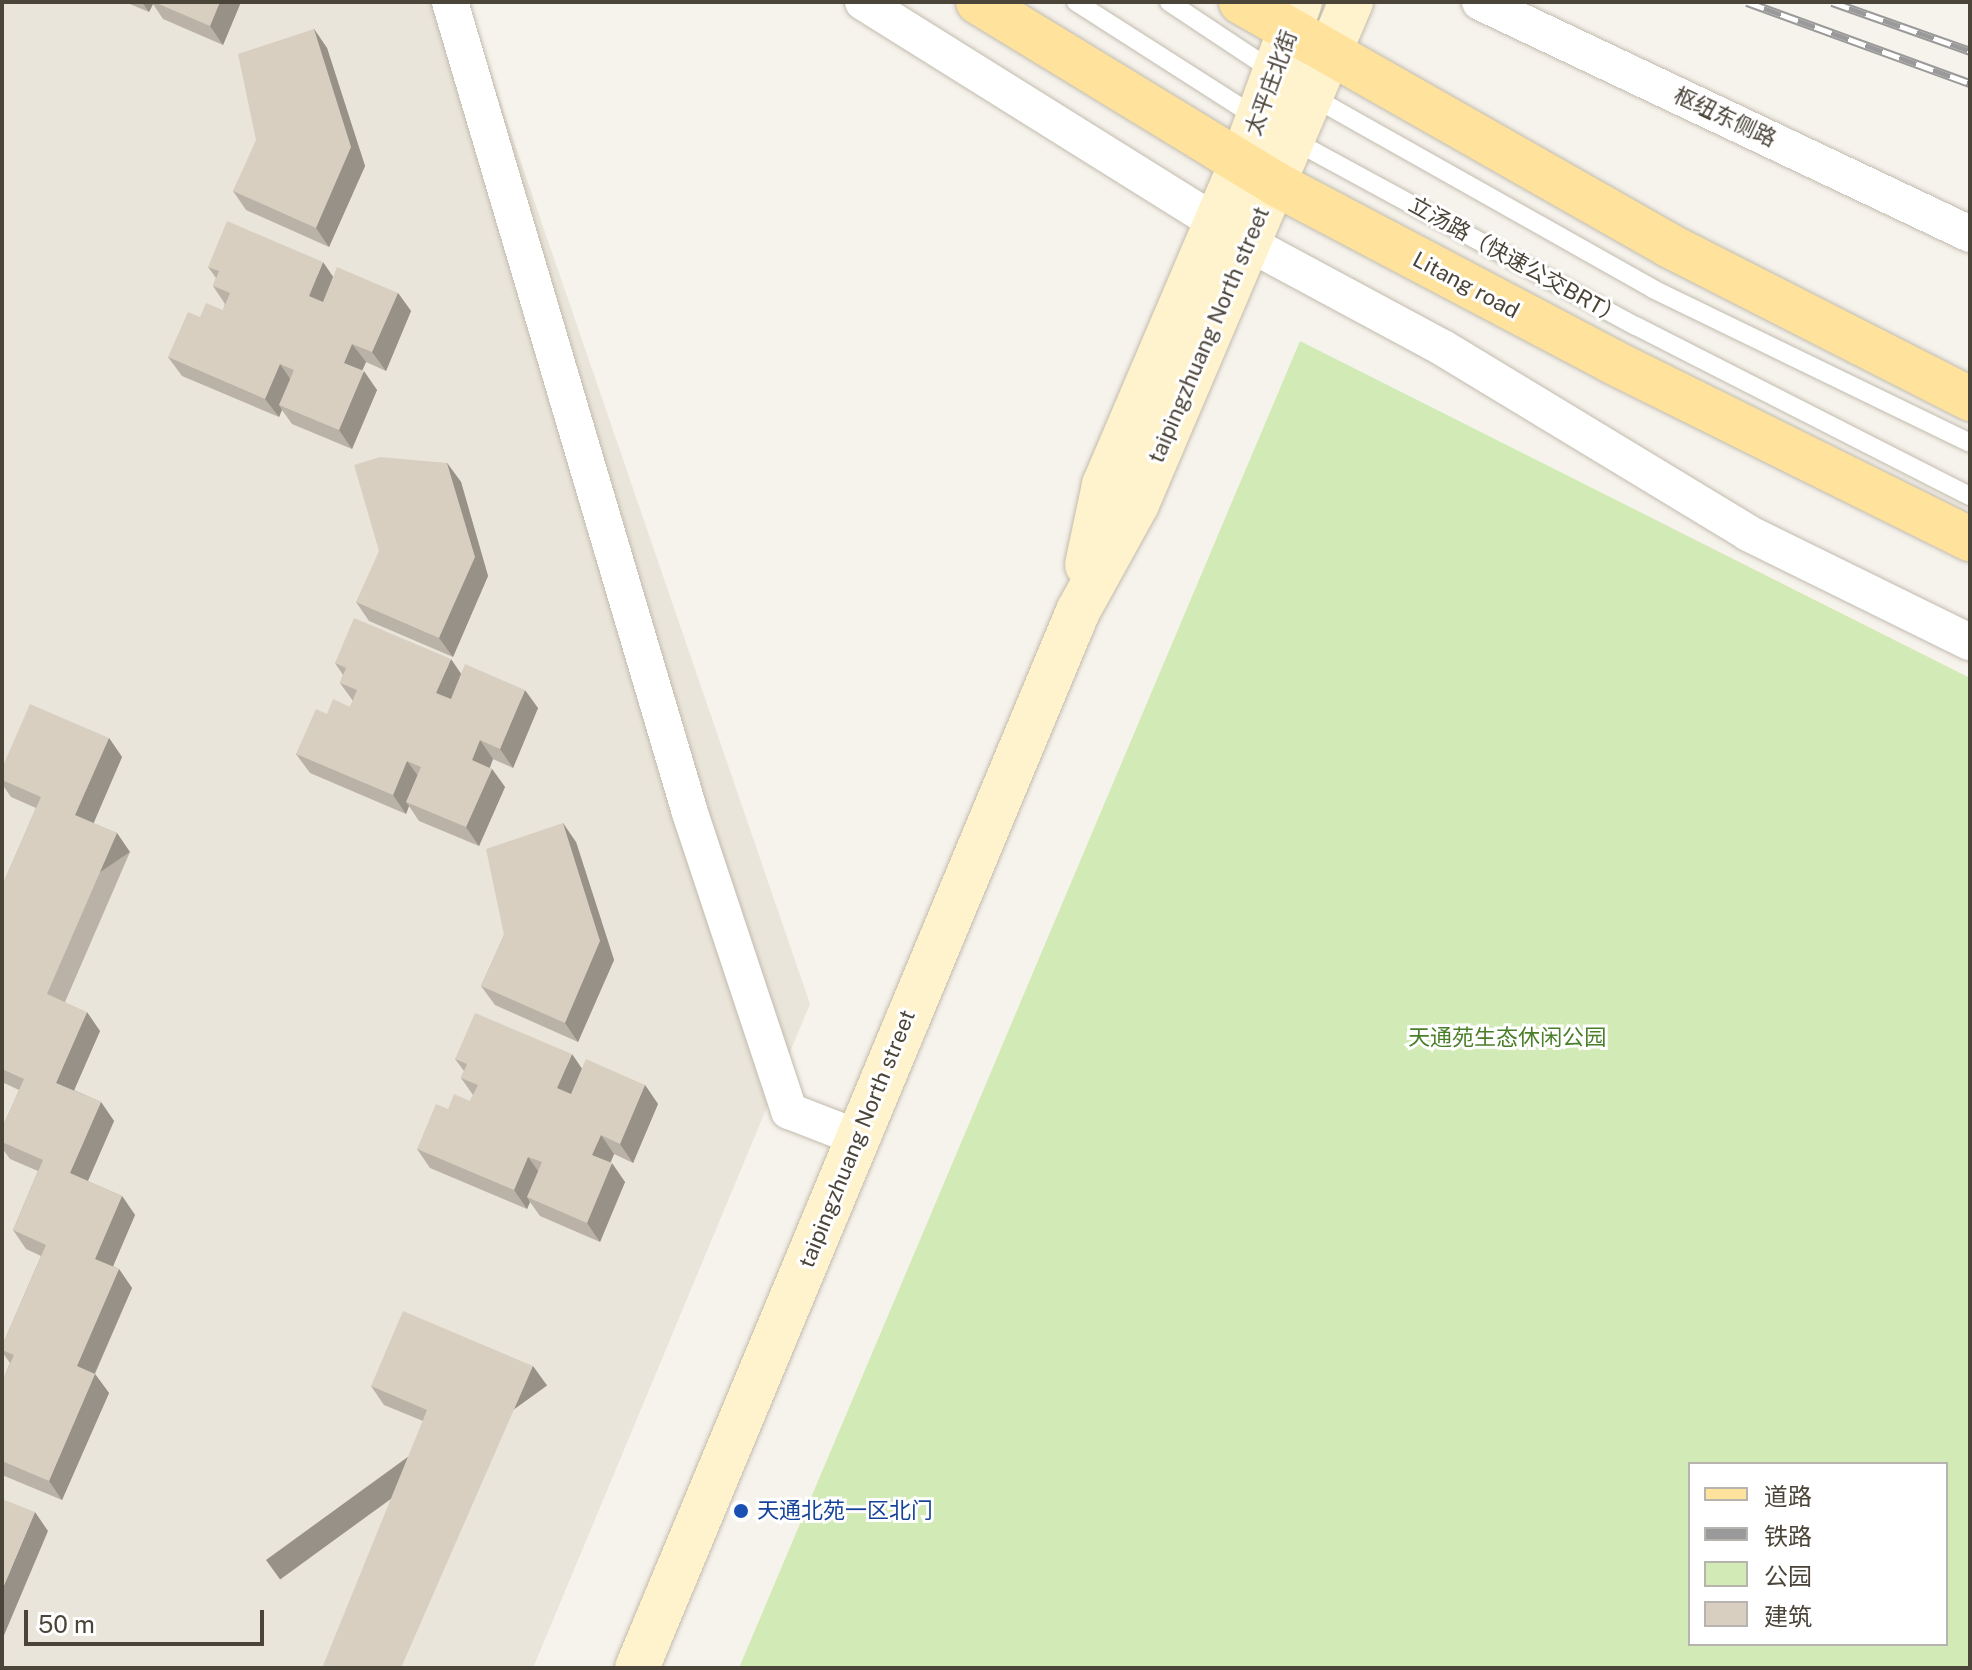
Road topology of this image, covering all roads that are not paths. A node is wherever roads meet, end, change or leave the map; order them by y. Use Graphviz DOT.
graph roads {
  1 [pos="450,2"];
  2 [pos="863,2"];
  3 [pos="978,2"];
  4 [pos="1076,2"];
  5 [pos="1169,2"];
  6 [pos="1241,2"];
  7 [pos="1351,2"];
  8 [pos="1480,2"];
  9 [pos="1303,12"];
  10 [pos="1329,54"];
  11 [pos="1293,84"];
  12 [pos="1276,129"];
  13 [pos="1258,174"];
  14 [pos="1232,234"];
  15 [pos="1970,234"];
  16 [pos="1970,399"];
  17 [pos="1970,443"];
  18 [pos="1970,496"];
  19 [pos="1970,539"];
  20 [pos="1970,642"];
  21 [pos="856,1137"];
  22 [pos="637,1668"];
  1 -- 21 [label="street"];
  2 -- 14 [label="street"];
  3 -- 13 [label="main road, Litang road"];
  4 -- 12 [label="lane, 立汤路（快速公交BRT）"];
  5 -- 11 [label="lane, 立汤路（快速公交BRT）"];
  6 -- 9 [label="main road"];
  7 -- 10 [label="street, 太平庄北街"];
  8 -- 15 [label="street, 枢纽东侧路"];
  9 -- 10 [label="main road"];
  9 -- 11 [label="street, 太平庄北街"];
  10 -- 11 [label="street, taipingzhuang North street"];
  10 -- 16 [label="main road"];
  11 -- 12 [label="street, taipingzhuang North street"];
  11 -- 17 [label="lane, 立汤路（快速公交BRT）"];
  12 -- 13 [label="street, taipingzhuang North street"];
  12 -- 18 [label="lane, 立汤路（快速公交BRT）"];
  13 -- 14 [label="street, taipingzhuang North street"];
  13 -- 19 [label="main road, Litang road"];
  14 -- 20 [label="street"];
  14 -- 21 [label="street, taipingzhuang North street"];
  21 -- 22 [label="street, taipingzhuang North street"];
}
